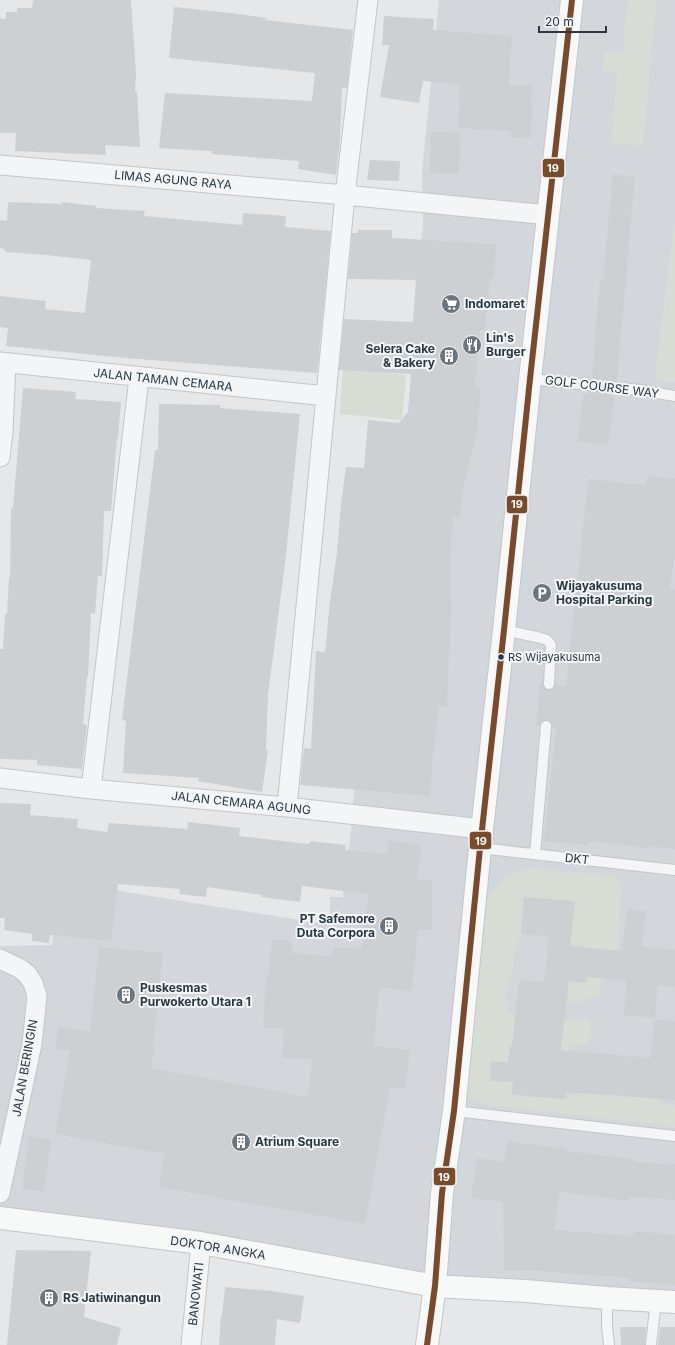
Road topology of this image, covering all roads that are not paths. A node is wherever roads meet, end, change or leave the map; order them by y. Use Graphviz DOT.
graph roads {
  1 [pos="368,0"];
  2 [pos="572,0"];
  3 [pos="0,165"];
  4 [pos="346,195"];
  5 [pos="549,216"];
  6 [pos="3,363"];
  7 [pos="139,378"];
  8 [pos="530,379"];
  9 [pos="326,396"];
  10 [pos="675,396"];
  11 [pos="2,431"];
  12 [pos="0,457"];
  13 [pos="504,630"];
  14 [pos="549,684"];
  15 [pos="546,726"];
  16 [pos="0,778"];
  17 [pos="91,789"];
  18 [pos="288,807"];
  19 [pos="481,838"];
  20 [pos="535,854"];
  21 [pos="675,870"];
  22 [pos="0,959"];
  23 [pos="454,1111"];
  24 [pos="675,1136"];
  25 [pos="0,1193"];
  26 [pos="0,1218"];
  27 [pos="201,1243"];
  28 [pos="435,1286"];
  29 [pos="607,1298"];
  30 [pos="666,1301"];
  31 [pos="191,1345"];
  32 [pos="427,1345"];
  33 [pos="609,1345"];
  34 [pos="650,1345"];
  1 -- 4 [label="street"];
  2 -- 5 [label="main road"];
  3 -- 4 [label="street, LIMAS AGUNG RAYA"];
  4 -- 5 [label="street, LIMAS AGUNG RAYA"];
  4 -- 9 [label="street"];
  5 -- 8 [label="main road"];
  6 -- 7 [label="street, JALAN TAMAN CEMARA"];
  6 -- 11 [label="street"];
  7 -- 9 [label="street, JALAN TAMAN CEMARA"];
  7 -- 17 [label="street"];
  8 -- 10 [label="lane, GOLF COURSE WAY"];
  8 -- 13 [label="main road"];
  9 -- 18 [label="street"];
  11 -- 12 [label="street"];
  13 -- 14 [label="lane"];
  13 -- 19 [label="main road"];
  15 -- 20 [label="lane"];
  16 -- 17 [label="street, JALAN CEMARA AGUNG"];
  17 -- 18 [label="street, JALAN CEMARA AGUNG"];
  18 -- 19 [label="street, JALAN CEMARA AGUNG"];
  19 -- 20 [label="lane, DKT"];
  19 -- 23 [label="main road"];
  20 -- 21 [label="lane, DKT"];
  22 -- 25 [label="street, JALAN BERINGIN"];
  23 -- 24 [label="lane"];
  23 -- 28 [label="main road"];
  26 -- 27 [label="main road, DOKTOR ANGKA"];
  27 -- 28 [label="main road, DOKTOR ANGKA"];
  27 -- 31 [label="street, BANOWATI"];
  28 -- 29 [label="main road, DOKTOR ANGKA"];
  28 -- 32 [label="main road"];
  29 -- 30 [label="main road, DOKTOR ANGKA"];
  29 -- 33 [label="lane"];
  30 -- 34 [label="lane"];
}
